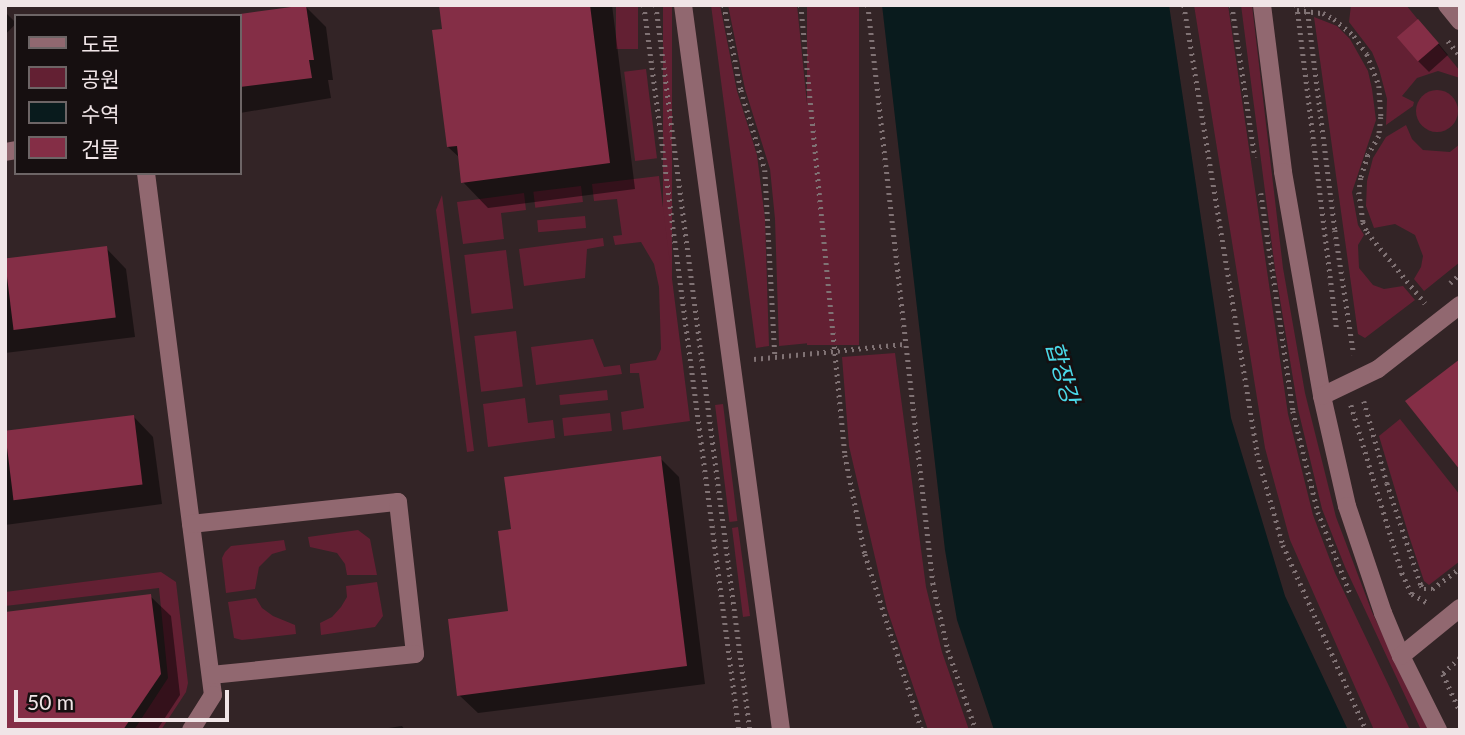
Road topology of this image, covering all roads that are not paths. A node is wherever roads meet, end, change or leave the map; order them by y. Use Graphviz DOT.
graph roads {
  1 [pos="683,5"];
  2 [pos="1262,5"];
  3 [pos="1447,5"];
  4 [pos="1460,21"];
  5 [pos="146,175"];
  6 [pos="1460,305"];
  7 [pos="1322,396"];
  8 [pos="191,524"];
  9 [pos="1460,608"];
  10 [pos="1401,656"];
  11 [pos="211,675"];
  12 [pos="191,730"];
  13 [pos="781,730"];
  14 [pos="1438,730"];
  1 -- 13 [label="street"];
  2 -- 7 [label="street"];
  3 -- 4 [label="street"];
  5 -- 8 [label="street"];
  6 -- 7 [label="street"];
  7 -- 10 [label="street"];
  8 -- 11 [label="street"];
  8 -- 11 [label="street"];
  9 -- 10 [label="street"];
  10 -- 14 [label="street"];
  11 -- 12 [label="street"];
}
